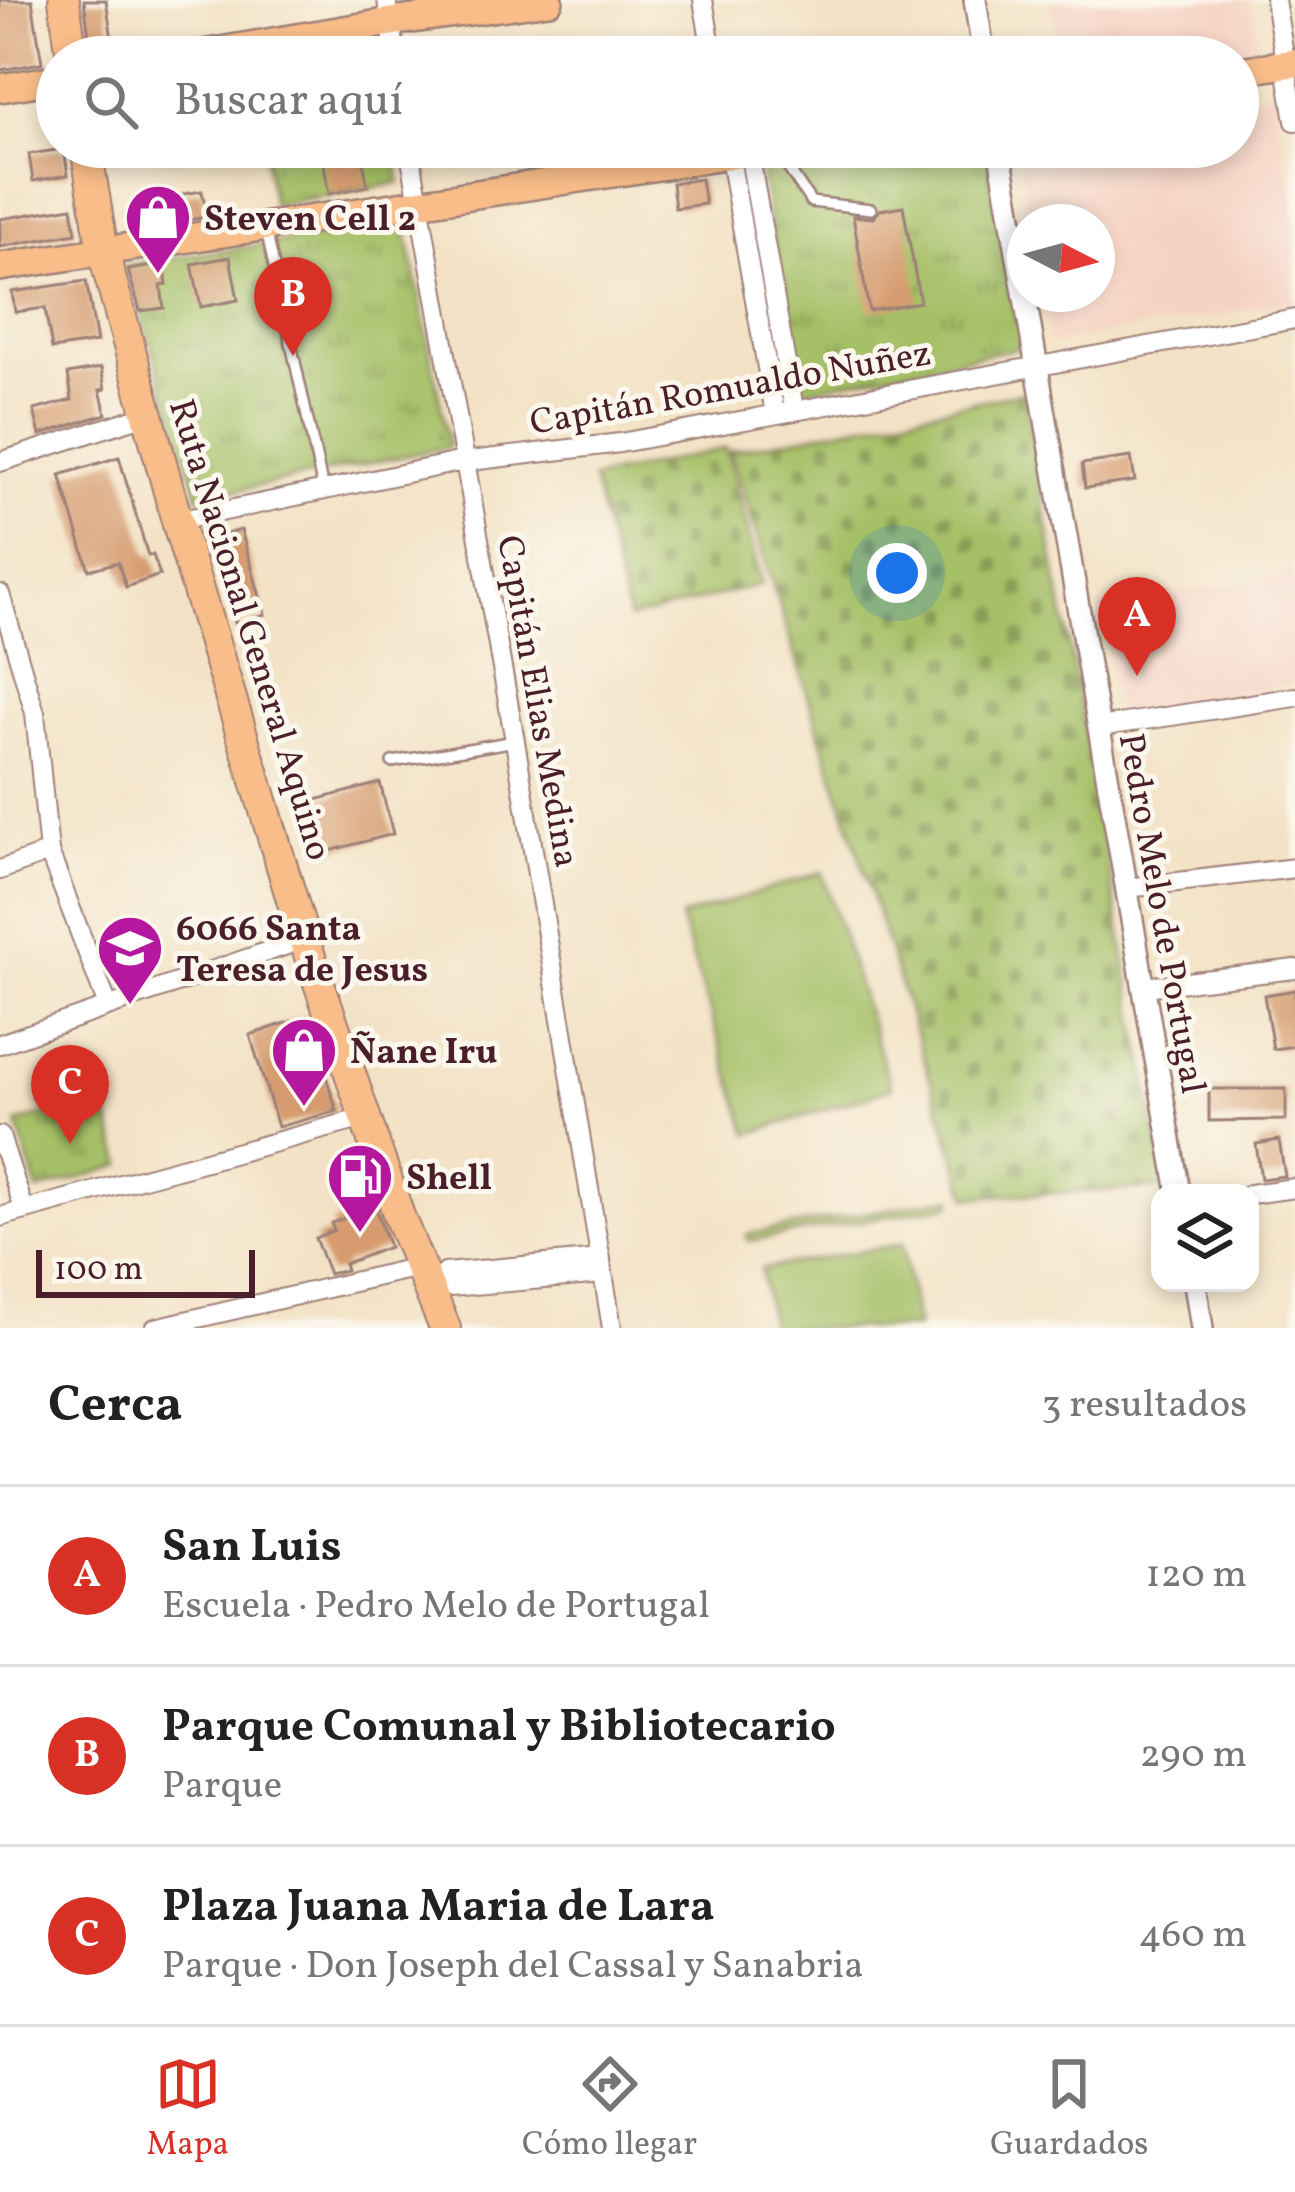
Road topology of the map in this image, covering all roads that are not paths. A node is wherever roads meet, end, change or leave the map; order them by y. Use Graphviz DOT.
graph roads {
  1 [pos="64,0"];
  2 [pos="548,0"];
  3 [pos="703,0"];
  4 [pos="975,0"];
  5 [pos="1275,0"];
  6 [pos="389,11"];
  7 [pos="69,36"];
  8 [pos="278,36"];
  9 [pos="709,36"];
  10 [pos="981,36"];
  11 [pos="1290,63"];
  12 [pos="1259,68"];
  13 [pos="36,82"];
  14 [pos="0,88"];
  15 [pos="1295,121"];
  16 [pos="89,168"];
  17 [pos="413,168"];
  18 [pos="643,168"];
  19 [pos="755,168"];
  20 [pos="773,168"];
  21 [pos="1004,168"];
  22 [pos="418,205"];
  23 [pos="871,209"];
  24 [pos="266,227"];
  25 [pos="103,251"];
  26 [pos="0,267"];
  27 [pos="1295,319"];
  28 [pos="1037,365"];
  29 [pos="784,411"];
  30 [pos="146,415"];
  31 [pos="0,462"];
  32 [pos="465,462"];
  33 [pos="323,489"];
  34 [pos="177,521"];
  35 [pos="0,594"];
  36 [pos="1295,697"];
  37 [pos="1099,727"];
  38 [pos="515,741"];
  39 [pos="392,762"];
  40 [pos="49,852"];
  41 [pos="1295,868"];
  42 [pos="0,870"];
  43 [pos="1126,888"];
  44 [pos="304,939"];
  45 [pos="1295,969"];
  46 [pos="1144,987"];
  47 [pos="108,1006"];
  48 [pos="0,1044"];
  49 [pos="364,1118"];
  50 [pos="0,1136"];
  51 [pos="1177,1184"];
  52 [pos="1295,1189"];
  53 [pos="1259,1193"];
  54 [pos="24,1209"];
  55 [pos="0,1217"];
  56 [pos="602,1267"];
  57 [pos="432,1279"];
  58 [pos="1196,1292"];
  59 [pos="154,1328"];
  60 [pos="445,1328"];
  61 [pos="612,1328"];
  62 [pos="1202,1328"];
  1 -- 7 [label="highway"];
  2 -- 6 [label="main road"];
  3 -- 9 [label="street"];
  4 -- 10 [label="street"];
  5 -- 11 [label="street"];
  6 -- 8 [label="main road"];
  11 -- 12 [label="main road"];
  11 -- 15 [label="street"];
  13 -- 14 [label="main road"];
  16 -- 25 [label="highway, Ruta Nacional General Aquino"];
  17 -- 22 [label="street, Capitán Elias Medina"];
  18 -- 22 [label="main road"];
  19 -- 29 [label="street"];
  20 -- 23 [label="lane"];
  21 -- 28 [label="street, Pedro Melo de Portugal"];
  22 -- 24 [label="main road"];
  22 -- 32 [label="street, Capitán Elias Medina"];
  24 -- 25 [label="main road"];
  24 -- 33 [label="lane"];
  25 -- 26 [label="main road"];
  25 -- 30 [label="highway, Ruta Nacional General Aquino"];
  27 -- 28 [label="street, Capitán Romualdo Nuñez"];
  28 -- 29 [label="street, Capitán Romualdo Nuñez"];
  28 -- 37 [label="street, Pedro Melo de Portugal"];
  29 -- 32 [label="street, Capitán Romualdo Nuñez"];
  30 -- 31 [label="street"];
  30 -- 34 [label="highway, Ruta Nacional General Aquino"];
  32 -- 33 [label="street, Capitán Romualdo Nuñez"];
  32 -- 38 [label="street, Capitán Elias Medina"];
  33 -- 34 [label="street, Capitán Romualdo Nuñez"];
  34 -- 44 [label="highway, Ruta Nacional General Aquino"];
  35 -- 40 [label="street"];
  36 -- 37 [label="street"];
  37 -- 43 [label="street, Pedro Melo de Portugal"];
  38 -- 39 [label="lane"];
  38 -- 56 [label="street, Capitán Elias Medina"];
  40 -- 42 [label="street"];
  40 -- 47 [label="street"];
  41 -- 43 [label="street"];
  43 -- 46 [label="street, Pedro Melo de Portugal"];
  44 -- 47 [label="street"];
  44 -- 49 [label="highway, Ruta Nacional General Aquino"];
  45 -- 46 [label="street"];
  46 -- 51 [label="street, Pedro Melo de Portugal"];
  47 -- 48 [label="street"];
  49 -- 54 [label="street"];
  49 -- 57 [label="highway, Ruta Nacional General Aquino"];
  50 -- 54 [label="street"];
  52 -- 53 [label="street"];
  54 -- 55 [label="street"];
  56 -- 57 [label="street"];
  56 -- 61 [label="street, Capitán Elias Medina"];
  57 -- 59 [label="street"];
  57 -- 60 [label="highway, Ruta Nacional General Aquino"];
  58 -- 62 [label="street"];
}
